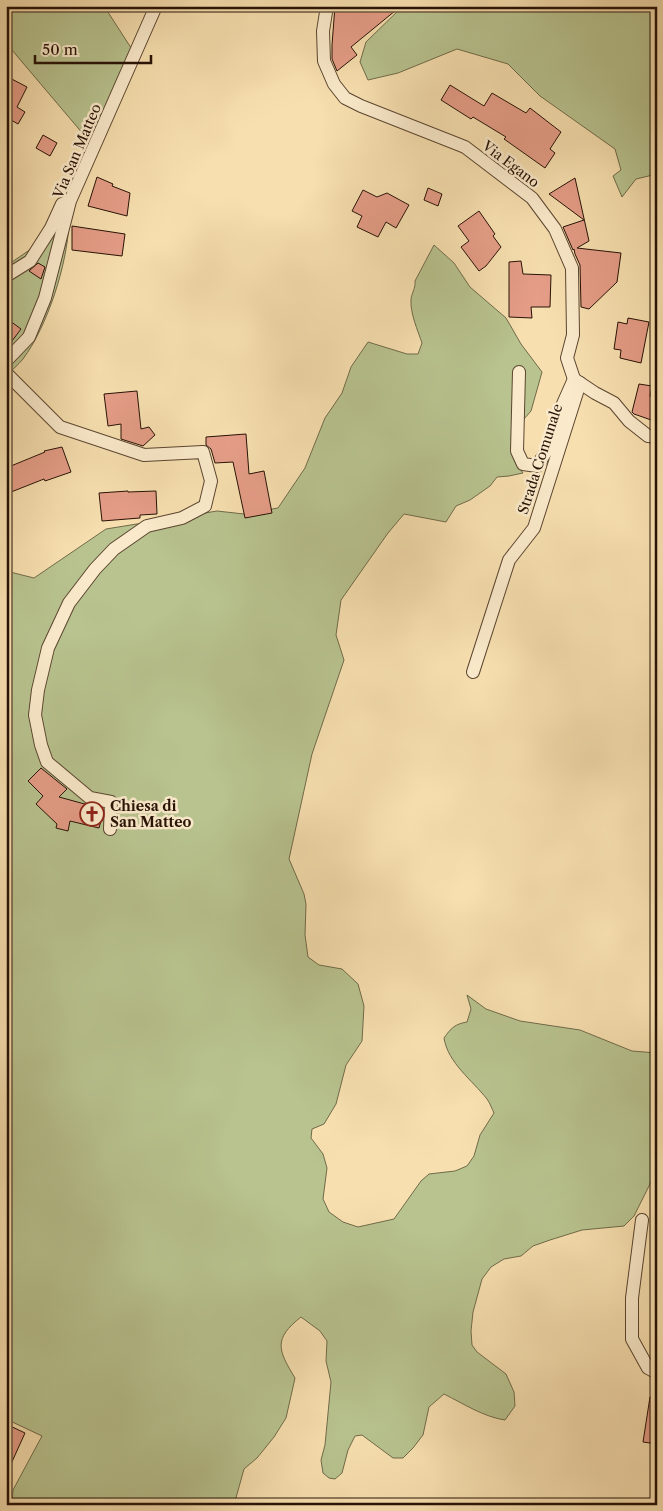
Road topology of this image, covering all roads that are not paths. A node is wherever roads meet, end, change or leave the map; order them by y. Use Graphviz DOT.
graph roads {
  1 [pos="156,6"];
  2 [pos="327,6"];
  3 [pos="70,201"];
  4 [pos="6,276"];
  5 [pos="6,361"];
  6 [pos="519,372"];
  7 [pos="6,373"];
  8 [pos="577,381"];
  9 [pos="657,437"];
  10 [pos="473,672"];
  11 [pos="110,829"];
  12 [pos="642,1220"];
  13 [pos="657,1373"];
  1 -- 3 [label="street, Via San Matteo"];
  2 -- 8 [label="street, Via Egano"];
  3 -- 4 [label="street"];
  3 -- 5 [label="street, Via San Matteo"];
  6 -- 8 [label="street"];
  7 -- 11 [label="street"];
  8 -- 9 [label="street"];
  8 -- 10 [label="street, Strada Comunale"];
  12 -- 13 [label="street"];
}
